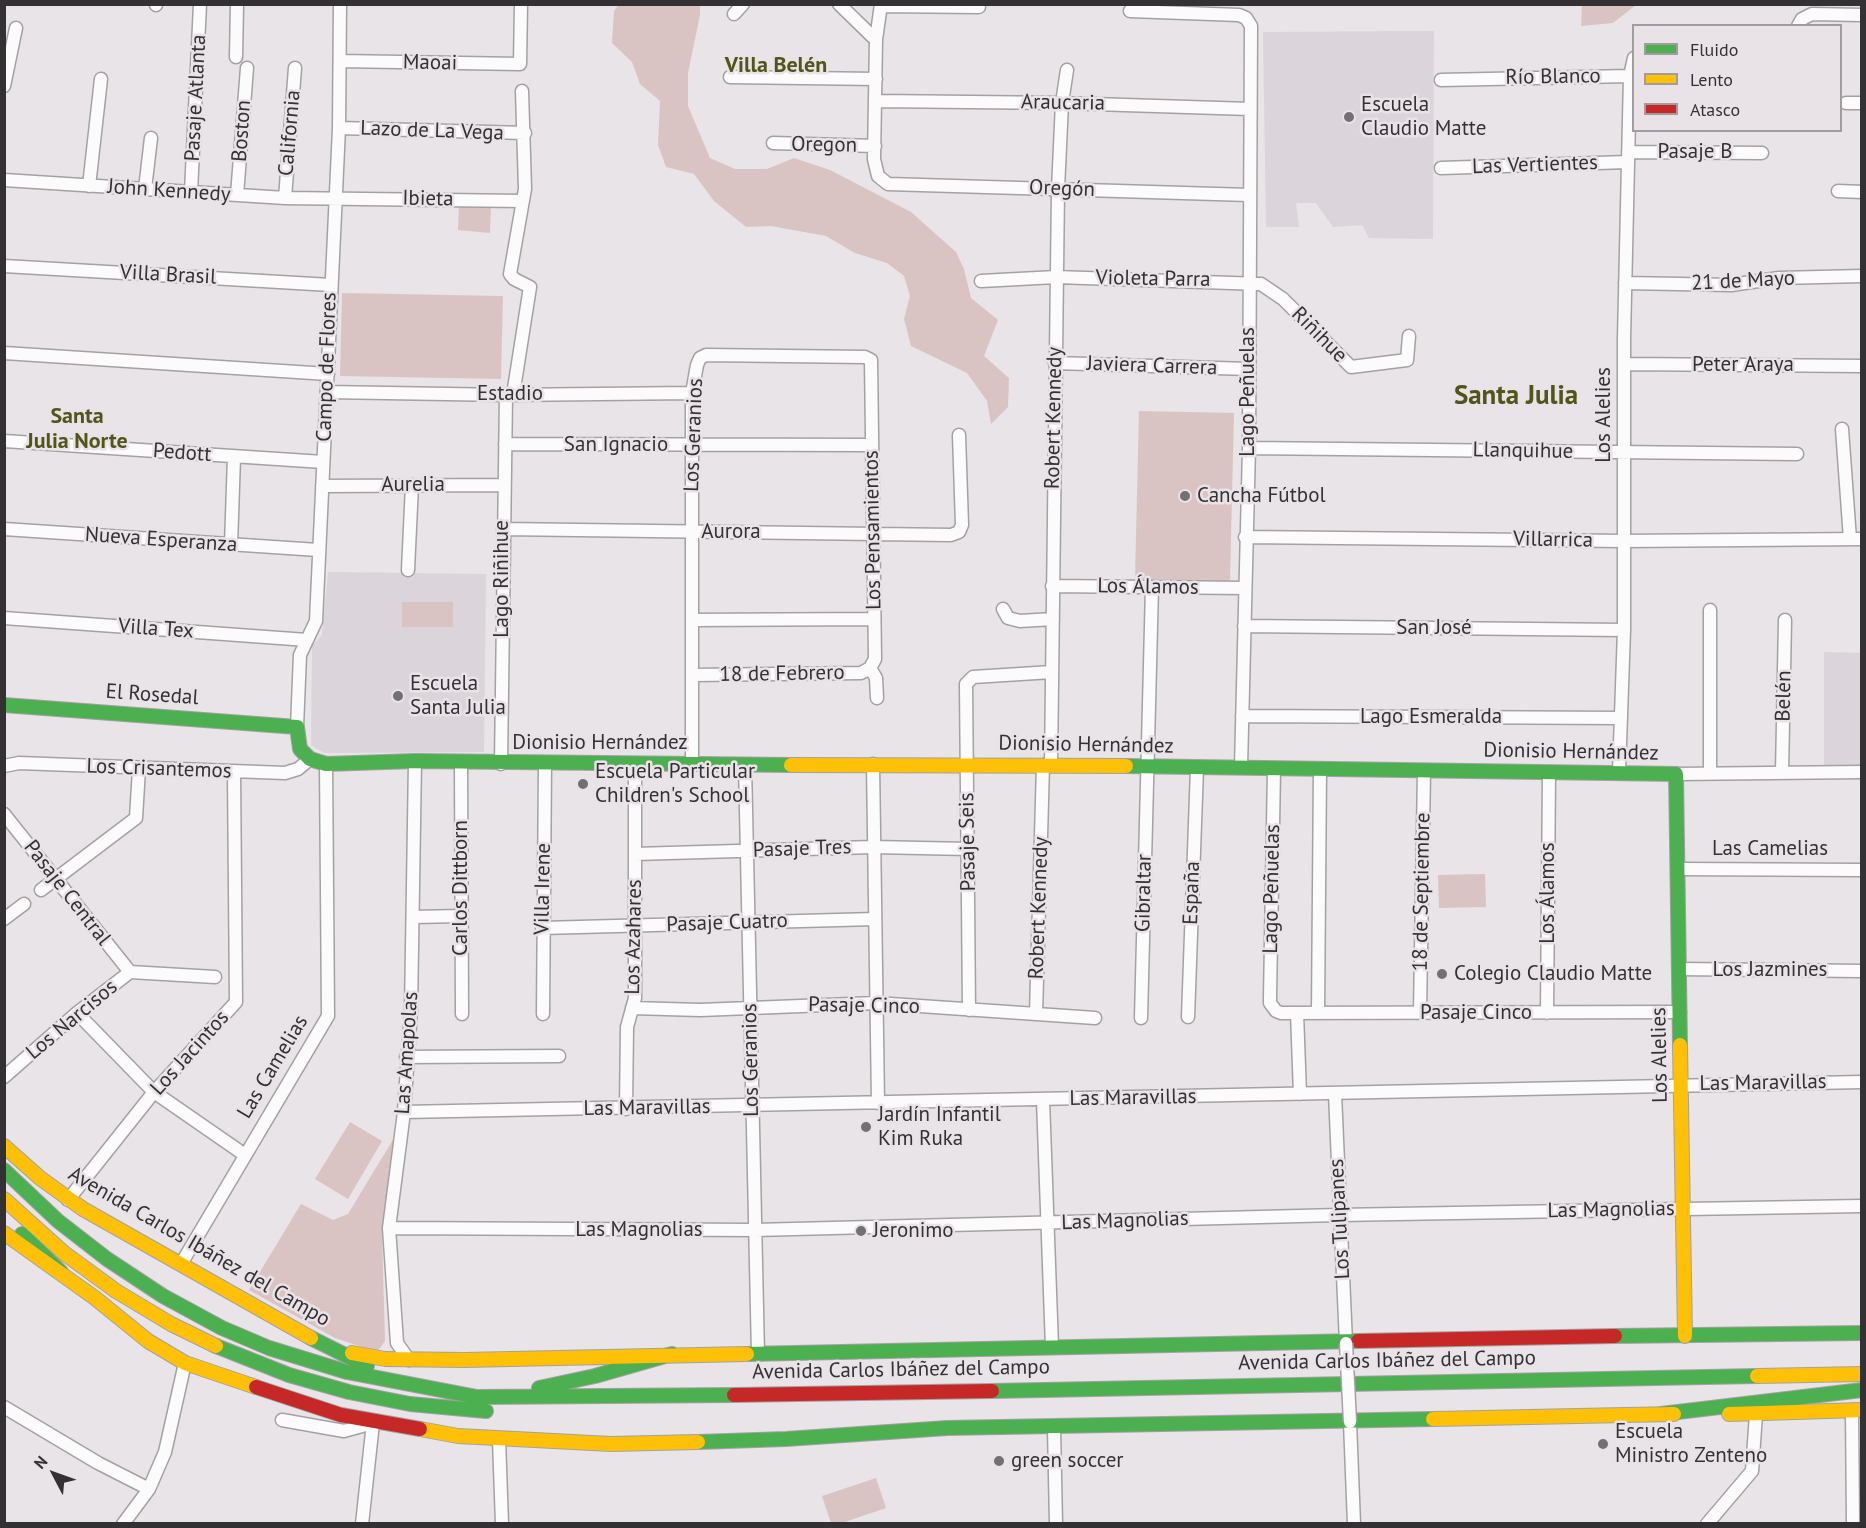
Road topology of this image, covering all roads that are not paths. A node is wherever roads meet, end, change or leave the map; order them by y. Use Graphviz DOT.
graph roads {
  1 [pos="200,4"];
  2 [pos="237,4"];
  3 [pos="340,4"];
  4 [pos="521,4"];
  5 [pos="839,4"];
  6 [pos="881,5"];
  7 [pos="979,7"];
  8 [pos="1130,11"];
  9 [pos="1862,15"];
  10 [pos="1799,24"];
  11 [pos="16,28"];
  12 [pos="876,40"];
  13 [pos="236,57"];
  14 [pos="340,61"];
  15 [pos="1632,66"];
  16 [pos="247,68"];
  17 [pos="295,68"];
  18 [pos="1067,70"];
  19 [pos="1630,75"];
  20 [pos="730,77"];
  21 [pos="101,79"];
  22 [pos="876,79"];
  23 [pos="1441,80"];
  24 [pos="4,86"];
  25 [pos="522,91"];
  26 [pos="877,101"];
  27 [pos="1062,103"];
  28 [pos="1846,103"];
  29 [pos="1862,103"];
  30 [pos="1250,109"];
  31 [pos="339,128"];
  32 [pos="525,134"];
  33 [pos="151,138"];
  34 [pos="773,143"];
  35 [pos="875,146"];
  36 [pos="1762,153"];
  37 [pos="1628,157"];
  38 [pos="1441,168"];
  39 [pos="4,180"];
  40 [pos="89,186"];
  41 [pos="145,189"];
  42 [pos="1058,189"];
  43 [pos="1838,191"];
  44 [pos="191,192"];
  45 [pos="1862,192"];
  46 [pos="237,195"];
  47 [pos="1249,195"];
  48 [pos="285,198"];
  49 [pos="334,200"];
  50 [pos="522,201"];
  51 [pos="4,266"];
  52 [pos="1862,276"];
  53 [pos="1056,277"];
  54 [pos="981,281"];
  55 [pos="1249,282"];
  56 [pos="1625,283"];
  57 [pos="331,285"];
  58 [pos="1409,336"];
  59 [pos="4,353"];
  60 [pos="871,360"];
  61 [pos="1055,363"];
  62 [pos="1625,364"];
  63 [pos="1862,366"];
  64 [pos="1249,369"];
  65 [pos="328,374"];
  66 [pos="327,392"];
  67 [pos="692,393"];
  68 [pos="510,395"];
  69 [pos="1842,429"];
  70 [pos="959,435"];
  71 [pos="4,441"];
  72 [pos="505,444"];
  73 [pos="692,445"];
  74 [pos="871,445"];
  75 [pos="1249,448"];
  76 [pos="1624,452"];
  77 [pos="1797,454"];
  78 [pos="234,457"];
  79 [pos="323,462"];
  80 [pos="412,485"];
  81 [pos="503,485"];
  82 [pos="322,486"];
  83 [pos="4,529"];
  84 [pos="503,529"];
  85 [pos="690,532"];
  86 [pos="873,533"];
  87 [pos="1245,537"];
  88 [pos="1856,539"];
  89 [pos="1624,541"];
  90 [pos="231,545"];
  91 [pos="318,550"];
  92 [pos="408,570"];
  93 [pos="1052,586"];
  94 [pos="1152,587"];
  95 [pos="1244,588"];
  96 [pos="1003,609"];
  97 [pos="1710,610"];
  98 [pos="4,618"];
  99 [pos="874,619"];
  100 [pos="1053,619"];
  101 [pos="692,620"];
  102 [pos="1785,620"];
  103 [pos="1244,626"];
  104 [pos="1624,630"];
  105 [pos="308,640"];
  106 [pos="870,668"];
  107 [pos="1052,672"];
  108 [pos="693,675"];
  109 [pos="877,698"];
  110 [pos="4,705"];
  111 [pos="1242,716"];
  112 [pos="1621,718"];
  113 [pos="297,727"];
  114 [pos="310,759"];
  115 [pos="415,761"];
  116 [pos="462,762"];
  117 [pos="326,764"];
  118 [pos="501,764"];
  119 [pos="545,764"];
  120 [pos="873,764"];
  121 [pos="967,764"];
  122 [pos="635,765"];
  123 [pos="692,765"];
  124 [pos="745,765"];
  125 [pos="1047,765"];
  126 [pos="4,766"];
  127 [pos="1147,767"];
  128 [pos="1241,767"];
  129 [pos="1197,768"];
  130 [pos="1320,768"];
  131 [pos="139,769"];
  132 [pos="1274,769"];
  133 [pos="1424,771"];
  134 [pos="234,772"];
  135 [pos="1549,772"];
  136 [pos="1619,772"];
  137 [pos="1862,772"];
  138 [pos="1710,773"];
  139 [pos="1782,773"];
  140 [pos="1676,774"];
  141 [pos="4,814"];
  142 [pos="873,847"];
  143 [pos="968,849"];
  144 [pos="747,851"];
  145 [pos="635,854"];
  146 [pos="1678,869"];
  147 [pos="1862,870"];
  148 [pos="56,879"];
  149 [pos="41,890"];
  150 [pos="24,904"];
  151 [pos="460,916"];
  152 [pos="414,918"];
  153 [pos="4,919"];
  154 [pos="875,919"];
  155 [pos="748,922"];
  156 [pos="634,926"];
  157 [pos="542,928"];
  158 [pos="1679,969"];
  159 [pos="1862,971"];
  160 [pos="130,972"];
  161 [pos="215,977"];
  162 [pos="876,1003"];
  163 [pos="750,1007"];
  164 [pos="632,1008"];
  165 [pos="1273,1008"];
  166 [pos="969,1010"];
  167 [pos="1420,1012"];
  168 [pos="1680,1012"];
  169 [pos="77,1013"];
  170 [pos="1297,1013"];
  171 [pos="1318,1013"];
  172 [pos="1547,1013"];
  173 [pos="462,1014"];
  174 [pos="543,1014"];
  175 [pos="1036,1014"];
  176 [pos="1188,1017"];
  177 [pos="1095,1018"];
  178 [pos="1140,1018"];
  179 [pos="559,1056"];
  180 [pos="406,1057"];
  181 [pos="4,1077"];
  182 [pos="1862,1082"];
  183 [pos="1681,1084"];
  184 [pos="154,1092"];
  185 [pos="1300,1094"];
  186 [pos="1335,1094"];
  187 [pos="1043,1100"];
  188 [pos="878,1103"];
  189 [pos="752,1106"];
  190 [pos="626,1109"];
  191 [pos="404,1112"];
  192 [pos="4,1146"];
  193 [pos="245,1155"];
  194 [pos="4,1170"];
  195 [pos="4,1199"];
  196 [pos="68,1200"];
  197 [pos="1862,1206"];
  198 [pos="1683,1209"];
  199 [pos="1338,1215"];
  200 [pos="4,1216"];
  201 [pos="1048,1224"];
  202 [pos="389,1228"];
  203 [pos="755,1230"];
  204 [pos="4,1233"];
  205 [pos="181,1264"];
  206 [pos="61,1272"];
  207 [pos="1862,1333"];
  208 [pos="1685,1335"];
  209 [pos="311,1338"];
  210 [pos="397,1343"];
  211 [pos="1346,1343"];
  212 [pos="1052,1347"];
  213 [pos="672,1354"];
  214 [pos="758,1355"];
  215 [pos="385,1359"];
  216 [pos="409,1360"];
  217 [pos="185,1363"];
  218 [pos="1862,1374"];
  219 [pos="1862,1388"];
  220 [pos="440,1390"];
  221 [pos="496,1397"];
  222 [pos="4,1407"];
  223 [pos="1857,1410"];
  224 [pos="558,1411"];
  225 [pos="581,1411"];
  226 [pos="1661,1414"];
  227 [pos="1756,1414"];
  228 [pos="282,1420"];
  229 [pos="1350,1422"];
  230 [pos="373,1423"];
  231 [pos="1054,1428"];
  232 [pos="499,1439"];
  233 [pos="149,1489"];
  234 [pos="123,1524"];
  235 [pos="362,1524"];
  236 [pos="502,1524"];
  237 [pos="1056,1524"];
  238 [pos="1354,1524"];
  239 [pos="1707,1524"];
  240 [pos="1853,1524"];
  1 -- 44 [label="street, Pasaje Atlanta"];
  2 -- 13 [label="street"];
  3 -- 14 [label="street, Campo de Flores"];
  4 -- 14 [label="street, Maoai"];
  5 -- 12 [label="street"];
  6 -- 7 [label="street"];
  6 -- 12 [label="street"];
  8 -- 30 [label="street, Lago Peñuelas"];
  9 -- 10 [label="street"];
  11 -- 24 [label="street"];
  12 -- 22 [label="street"];
  14 -- 31 [label="street, Campo de Flores"];
  15 -- 19 [label="street, Los Alelies"];
  16 -- 46 [label="street, Boston"];
  17 -- 48 [label="street, California"];
  18 -- 27 [label="street, Robert Kennedy"];
  19 -- 23 [label="street, Río Blanco"];
  19 -- 37 [label="street, Los Alelies"];
  20 -- 22 [label="street"];
  21 -- 40 [label="street"];
  22 -- 26 [label="street"];
  25 -- 32 [label="street, Lago Riñihue"];
  26 -- 27 [label="street, Araucaria"];
  26 -- 35 [label="street"];
  27 -- 30 [label="street, Araucaria"];
  27 -- 42 [label="street, Robert Kennedy"];
  28 -- 29 [label="street"];
  30 -- 47 [label="street, Lago Peñuelas"];
  31 -- 32 [label="street, Lazo de La Vega"];
  31 -- 49 [label="street, Campo de Flores"];
  32 -- 50 [label="street, Lago Riñihue"];
  33 -- 41 [label="street"];
  34 -- 35 [label="street, Oregon"];
  35 -- 42 [label="street, Oregón"];
  36 -- 37 [label="street, Pasaje B"];
  37 -- 38 [label="street, Las Vertientes"];
  37 -- 56 [label="street, Los Alelies"];
  39 -- 40 [label="street, John Kennedy"];
  40 -- 41 [label="street, John Kennedy"];
  41 -- 44 [label="street, John Kennedy"];
  42 -- 47 [label="street, Oregón"];
  42 -- 53 [label="street, Robert Kennedy"];
  43 -- 45 [label="street"];
  44 -- 46 [label="street, John Kennedy"];
  46 -- 48 [label="street, John Kennedy"];
  47 -- 55 [label="street, Lago Peñuelas"];
  48 -- 49 [label="street, John Kennedy"];
  49 -- 50 [label="street, Ibieta"];
  49 -- 57 [label="street, Campo de Flores"];
  50 -- 68 [label="street, Lago Riñihue"];
  51 -- 57 [label="street, Villa Brasil"];
  52 -- 56 [label="street, 21 de Mayo"];
  53 -- 54 [label="street, Violeta Parra"];
  53 -- 55 [label="street, Violeta Parra"];
  53 -- 61 [label="street, Robert Kennedy"];
  55 -- 58 [label="street, Riñihue"];
  55 -- 64 [label="street, Lago Peñuelas"];
  56 -- 62 [label="street, Los Alelies"];
  57 -- 65 [label="street, Campo de Flores"];
  59 -- 65 [label="street"];
  60 -- 67 [label="street, Los Geranios"];
  60 -- 74 [label="street, Los Pensamientos"];
  61 -- 64 [label="street, Javiera Carrera"];
  61 -- 93 [label="street, Robert Kennedy"];
  62 -- 63 [label="street, Peter Araya"];
  62 -- 76 [label="street, Los Alelies"];
  64 -- 75 [label="street, Lago Peñuelas"];
  65 -- 66 [label="street, Campo de Flores"];
  66 -- 68 [label="street, Estadio"];
  66 -- 79 [label="street, Campo de Flores"];
  67 -- 68 [label="street, Estadio"];
  67 -- 73 [label="street, Los Geranios"];
  68 -- 72 [label="street, Lago Riñihue"];
  69 -- 88 [label="street"];
  70 -- 86 [label="street, Aurora"];
  71 -- 78 [label="street, Pedott"];
  72 -- 73 [label="street, San Ignacio"];
  72 -- 81 [label="street, Lago Riñihue"];
  73 -- 74 [label="street, San Ignacio"];
  73 -- 85 [label="street, Los Geranios"];
  74 -- 86 [label="street, Los Pensamientos"];
  75 -- 76 [label="street, Llanquihue"];
  75 -- 87 [label="street, Lago Peñuelas"];
  76 -- 77 [label="street, Llanquihue"];
  76 -- 89 [label="street, Los Alelies"];
  78 -- 79 [label="street, Pedott"];
  78 -- 90 [label="street"];
  79 -- 82 [label="street, Campo de Flores"];
  80 -- 81 [label="street, Aurelia"];
  80 -- 82 [label="street, Aurelia"];
  80 -- 92 [label="street"];
  81 -- 84 [label="street, Lago Riñihue"];
  82 -- 91 [label="street, Campo de Flores"];
  83 -- 90 [label="street, Nueva Esperanza"];
  84 -- 85 [label="street, Aurora"];
  84 -- 118 [label="street, Lago Riñihue"];
  85 -- 86 [label="street, Aurora"];
  85 -- 101 [label="street, Los Geranios"];
  86 -- 99 [label="street, Los Pensamientos"];
  87 -- 89 [label="street, Villarrica"];
  87 -- 95 [label="street, Lago Peñuelas"];
  88 -- 89 [label="street, Villarrica"];
  89 -- 104 [label="street, Los Alelies"];
  90 -- 91 [label="street, Nueva Esperanza"];
  91 -- 105 [label="street, Campo de Flores"];
  93 -- 94 [label="street, Los Álamos"];
  93 -- 100 [label="street, Robert Kennedy"];
  94 -- 95 [label="street, Los Álamos"];
  94 -- 127 [label="street, Gibraltar"];
  95 -- 103 [label="street, Lago Peñuelas"];
  96 -- 100 [label="street"];
  97 -- 138 [label="street"];
  98 -- 105 [label="street, Villa Tex"];
  99 -- 101 [label="street"];
  99 -- 106 [label="street, Los Pensamientos"];
  100 -- 107 [label="street, Robert Kennedy"];
  101 -- 108 [label="street, Los Geranios"];
  102 -- 139 [label="street, Belén"];
  103 -- 104 [label="street, San José"];
  103 -- 111 [label="street, Lago Peñuelas"];
  104 -- 112 [label="street, Los Alelies"];
  105 -- 113 [label="street, Campo de Flores"];
  106 -- 108 [label="street, 18 de Febrero"];
  106 -- 109 [label="street, Los Pensamientos"];
  107 -- 121 [label="street, Pasaje Seis"];
  107 -- 125 [label="street, Robert Kennedy"];
  108 -- 123 [label="street, Los Geranios"];
  110 -- 113 [label="main road, El Rosedal"];
  111 -- 112 [label="street, Lago Esmeralda"];
  111 -- 128 [label="street, Lago Peñuelas"];
  112 -- 136 [label="street, Los Alelies"];
  113 -- 114 [label="main road"];
  114 -- 117 [label="main road, Dionisio Hernández"];
  114 -- 134 [label="street, Los Crisantemos"];
  115 -- 116 [label="main road, Dionisio Hernández"];
  115 -- 117 [label="main road, Dionisio Hernández"];
  115 -- 152 [label="street, Las Amapolas"];
  116 -- 118 [label="main road, Dionisio Hernández"];
  116 -- 151 [label="street, Carlos Dittborn"];
  117 -- 193 [label="street, Las Camelias"];
  118 -- 119 [label="main road, Dionisio Hernández"];
  119 -- 122 [label="main road, Dionisio Hernández"];
  119 -- 157 [label="street, Villa Irene"];
  120 -- 121 [label="main road, Dionisio Hernández"];
  120 -- 124 [label="main road, Dionisio Hernández"];
  120 -- 142 [label="street"];
  121 -- 125 [label="main road, Dionisio Hernández"];
  121 -- 143 [label="street, Pasaje Seis"];
  122 -- 123 [label="main road, Dionisio Hernández"];
  122 -- 145 [label="street, Los Azahares"];
  123 -- 124 [label="main road, Dionisio Hernández"];
  124 -- 144 [label="street, Los Geranios"];
  125 -- 127 [label="main road, Dionisio Hernández"];
  125 -- 175 [label="street, Robert Kennedy"];
  126 -- 131 [label="street, Los Crisantemos"];
  127 -- 129 [label="main road, Dionisio Hernández"];
  127 -- 178 [label="street, Gibraltar"];
  128 -- 129 [label="main road, Dionisio Hernández"];
  128 -- 132 [label="main road, Dionisio Hernández"];
  129 -- 176 [label="street, España"];
  130 -- 132 [label="main road, Dionisio Hernández"];
  130 -- 133 [label="main road, Dionisio Hernández"];
  130 -- 171 [label="street"];
  131 -- 134 [label="street, Los Crisantemos"];
  131 -- 148 [label="street"];
  132 -- 165 [label="street, Lago Peñuelas"];
  133 -- 135 [label="main road, Dionisio Hernández"];
  133 -- 167 [label="street, 18 de Septiembre"];
  134 -- 184 [label="street, Los Jacintos"];
  135 -- 136 [label="main road, Dionisio Hernández"];
  135 -- 172 [label="street, Los Álamos"];
  136 -- 140 [label="main road, Dionisio Hernández"];
  137 -- 139 [label="street, Dionisio Hernández"];
  138 -- 139 [label="street, Dionisio Hernández"];
  138 -- 140 [label="street, Dionisio Hernández"];
  140 -- 146 [label="main road, Los Alelies"];
  141 -- 148 [label="street, Pasaje Central"];
  142 -- 143 [label="street, Pasaje Tres"];
  142 -- 144 [label="street, Pasaje Tres"];
  142 -- 154 [label="street"];
  143 -- 166 [label="street, Pasaje Seis"];
  144 -- 145 [label="street, Pasaje Tres"];
  144 -- 155 [label="street, Los Geranios"];
  145 -- 156 [label="street, Los Azahares"];
  146 -- 147 [label="street, Las Camelias"];
  146 -- 158 [label="main road, Los Alelies"];
  148 -- 149 [label="street"];
  148 -- 160 [label="street, Pasaje Central"];
  150 -- 153 [label="street"];
  151 -- 152 [label="street"];
  151 -- 173 [label="street, Carlos Dittborn"];
  152 -- 180 [label="street, Las Amapolas"];
  154 -- 155 [label="street, Pasaje Cuatro"];
  154 -- 162 [label="street"];
  155 -- 156 [label="street, Pasaje Cuatro"];
  155 -- 163 [label="street, Los Geranios"];
  156 -- 157 [label="street, Pasaje Cuatro"];
  156 -- 164 [label="street, Los Azahares"];
  157 -- 174 [label="street, Villa Irene"];
  158 -- 159 [label="street, Los Jazmines"];
  158 -- 168 [label="main road, Los Alelies"];
  160 -- 161 [label="street, Los Narcisos"];
  160 -- 169 [label="street, Los Narcisos"];
  162 -- 163 [label="street, Pasaje Cinco"];
  162 -- 166 [label="street, Pasaje Cinco"];
  162 -- 188 [label="street"];
  163 -- 164 [label="street, Pasaje Cinco"];
  163 -- 189 [label="street, Los Geranios"];
  164 -- 190 [label="street, Los Azahares"];
  165 -- 170 [label="street, Pasaje Cinco"];
  166 -- 175 [label="street, Pasaje Cinco"];
  167 -- 171 [label="street, Pasaje Cinco"];
  167 -- 172 [label="street, Pasaje Cinco"];
  168 -- 172 [label="street, Pasaje Cinco"];
  168 -- 183 [label="main road, Los Alelies"];
  169 -- 181 [label="street, Los Narcisos"];
  169 -- 184 [label="street"];
  170 -- 171 [label="street, Pasaje Cinco"];
  170 -- 185 [label="street"];
  175 -- 177 [label="street, Pasaje Cinco"];
  179 -- 180 [label="street"];
  180 -- 191 [label="street, Las Amapolas"];
  182 -- 183 [label="street, Las Maravillas"];
  183 -- 186 [label="street, Las Maravillas"];
  183 -- 198 [label="main road, Los Alelies"];
  184 -- 193 [label="street"];
  184 -- 196 [label="street, Los Jacintos"];
  185 -- 186 [label="street, Las Maravillas"];
  185 -- 187 [label="street, Las Maravillas"];
  186 -- 199 [label="street, Los Tulipanes"];
  187 -- 188 [label="street, Las Maravillas"];
  187 -- 201 [label="street"];
  188 -- 189 [label="street, Las Maravillas"];
  189 -- 190 [label="street, Las Maravillas"];
  189 -- 203 [label="street, Los Geranios"];
  190 -- 191 [label="street, Las Maravillas"];
  191 -- 202 [label="street, Las Amapolas"];
  192 -- 196 [label="main road, Avenida Carlos Ibáñez del Campo"];
  193 -- 205 [label="street, Las Camelias"];
  194 -- 220 [label="main road, Avenida Carlos Ibáñez del Campo"];
  195 -- 224 [label="main road"];
  196 -- 205 [label="main road, Avenida Carlos Ibáñez del Campo"];
  197 -- 198 [label="street, Las Magnolias"];
  198 -- 199 [label="street, Las Magnolias"];
  198 -- 208 [label="main road, Los Alelies"];
  199 -- 201 [label="street, Las Magnolias"];
  199 -- 211 [label="street, Los Tulipanes"];
  200 -- 206 [label="main road"];
  201 -- 203 [label="street, Las Magnolias"];
  201 -- 212 [label="street"];
  202 -- 203 [label="street, Las Magnolias"];
  202 -- 210 [label="street, Las Amapolas"];
  203 -- 214 [label="street, Los Geranios"];
  204 -- 206 [label="main road"];
  205 -- 209 [label="main road, Avenida Carlos Ibáñez del Campo"];
  206 -- 217 [label="main road"];
  207 -- 208 [label="main road, Avenida Carlos Ibáñez del Campo"];
  208 -- 211 [label="main road, Avenida Carlos Ibáñez del Campo"];
  209 -- 215 [label="main road, Avenida Carlos Ibáñez del Campo"];
  209 -- 220 [label="main road"];
  210 -- 215 [label="street"];
  210 -- 216 [label="street"];
  211 -- 212 [label="main road, Avenida Carlos Ibáñez del Campo"];
  211 -- 229 [label="street, Los Tulipanes, bridge"];
  212 -- 214 [label="main road, Avenida Carlos Ibáñez del Campo"];
  213 -- 214 [label="main road, Avenida Carlos Ibáñez del Campo"];
  213 -- 216 [label="main road, Avenida Carlos Ibáñez del Campo"];
  213 -- 221 [label="main road"];
  215 -- 216 [label="main road, Avenida Carlos Ibáñez del Campo"];
  217 -- 230 [label="main road"];
  217 -- 233 [label="street"];
  218 -- 221 [label="main road, Avenida Carlos Ibáñez del Campo"];
  219 -- 225 [label="main road, Avenida Carlos Ibáñez del Campo"];
  219 -- 226 [label="main road"];
  220 -- 221 [label="main road, Avenida Carlos Ibáñez del Campo"];
  222 -- 233 [label="street"];
  223 -- 227 [label="main road"];
  223 -- 240 [label="street"];
  226 -- 227 [label="main road"];
  226 -- 229 [label="main road"];
  227 -- 239 [label="street"];
  228 -- 230 [label="street"];
  229 -- 231 [label="main road"];
  229 -- 238 [label="street, Los Tulipanes"];
  230 -- 232 [label="main road"];
  230 -- 235 [label="street"];
  231 -- 232 [label="main road"];
  231 -- 237 [label="street"];
  232 -- 236 [label="street"];
  233 -- 234 [label="street"];
}
